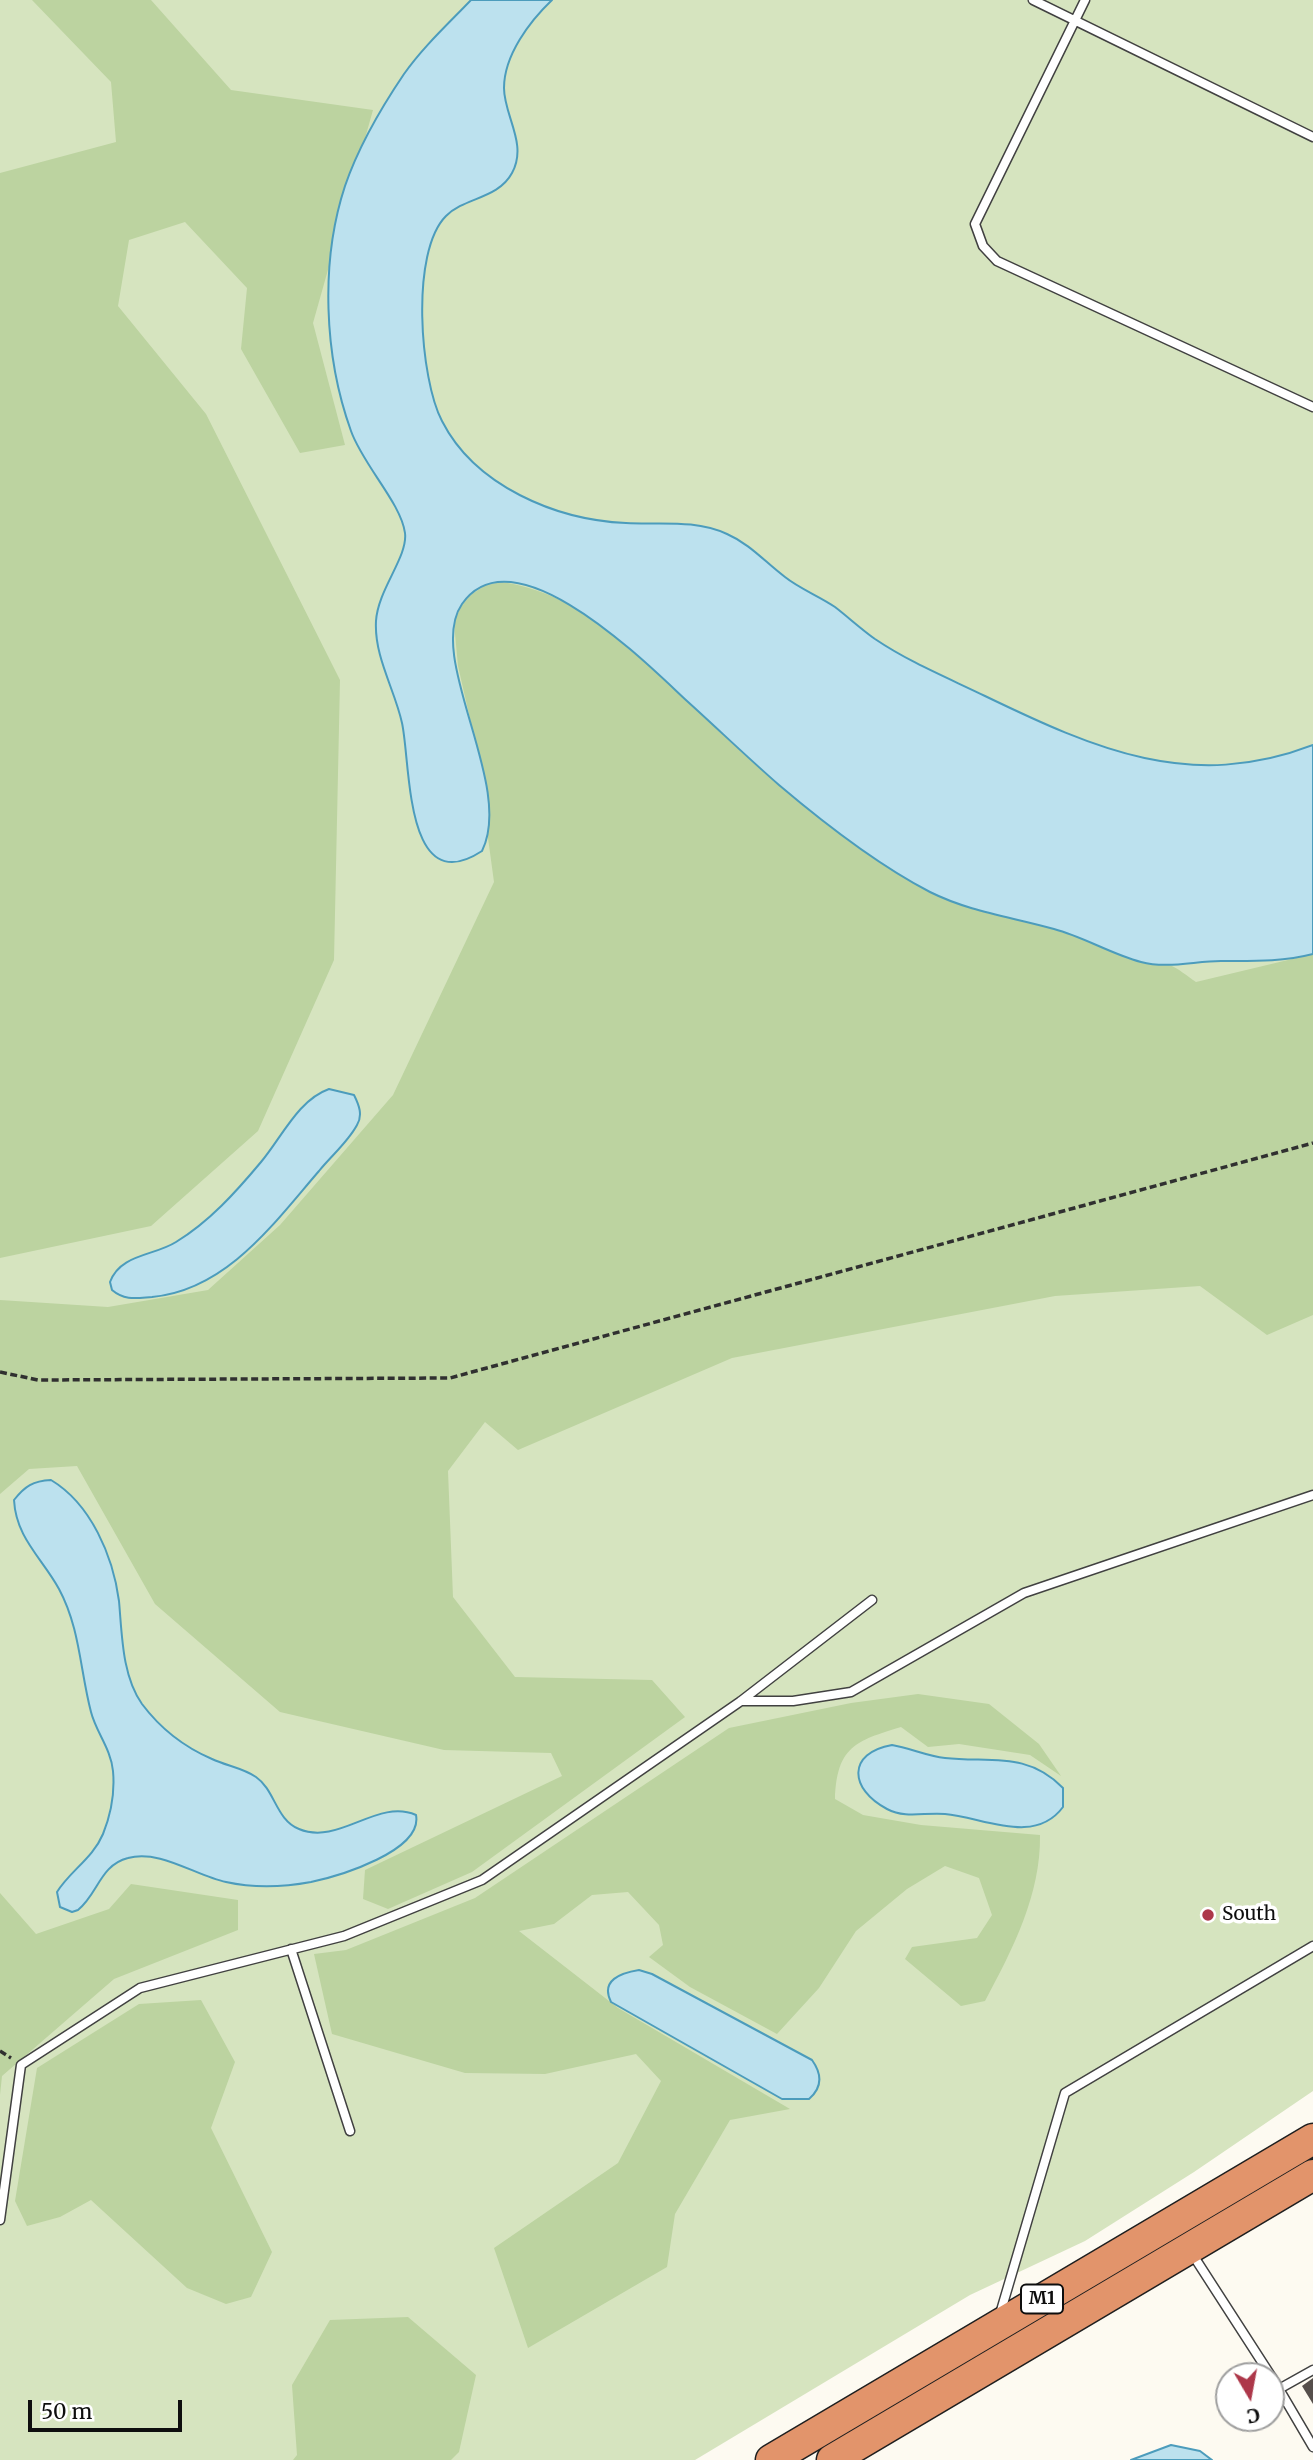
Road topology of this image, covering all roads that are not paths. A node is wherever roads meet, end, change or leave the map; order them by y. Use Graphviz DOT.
graph roads {
  1 [pos="1033,0"];
  2 [pos="1085,0"];
  3 [pos="1076,20"];
  4 [pos="1313,136"];
  5 [pos="1313,407"];
  6 [pos="1313,1495"];
  7 [pos="872,1600"];
  8 [pos="741,1701"];
  9 [pos="1313,1946"];
  10 [pos="291,1949"];
  11 [pos="350,2131"];
  12 [pos="1313,2139"];
  13 [pos="1313,2175"];
  14 [pos="0,2220"];
  15 [pos="1189,2249"];
  16 [pos="996,2327"];
  17 [pos="1262,2362"];
  18 [pos="1313,2370"];
  19 [pos="1285,2386"];
  20 [pos="1285,2399"];
  21 [pos="1313,2446"];
  22 [pos="771,2460"];
  23 [pos="832,2460"];
  1 -- 3 [label="lane"];
  2 -- 3 [label="lane"];
  3 -- 4 [label="lane"];
  3 -- 5 [label="lane"];
  6 -- 8 [label="lane"];
  7 -- 8 [label="lane"];
  8 -- 10 [label="lane"];
  9 -- 16 [label="lane"];
  10 -- 11 [label="lane"];
  10 -- 14 [label="lane"];
  12 -- 16 [label="highway, М1"];
  13 -- 15 [label="highway, М1"];
  15 -- 17 [label="lane"];
  15 -- 23 [label="highway, М1"];
  16 -- 22 [label="highway, М1"];
  18 -- 19 [label="lane"];
  20 -- 21 [label="lane"];
}
